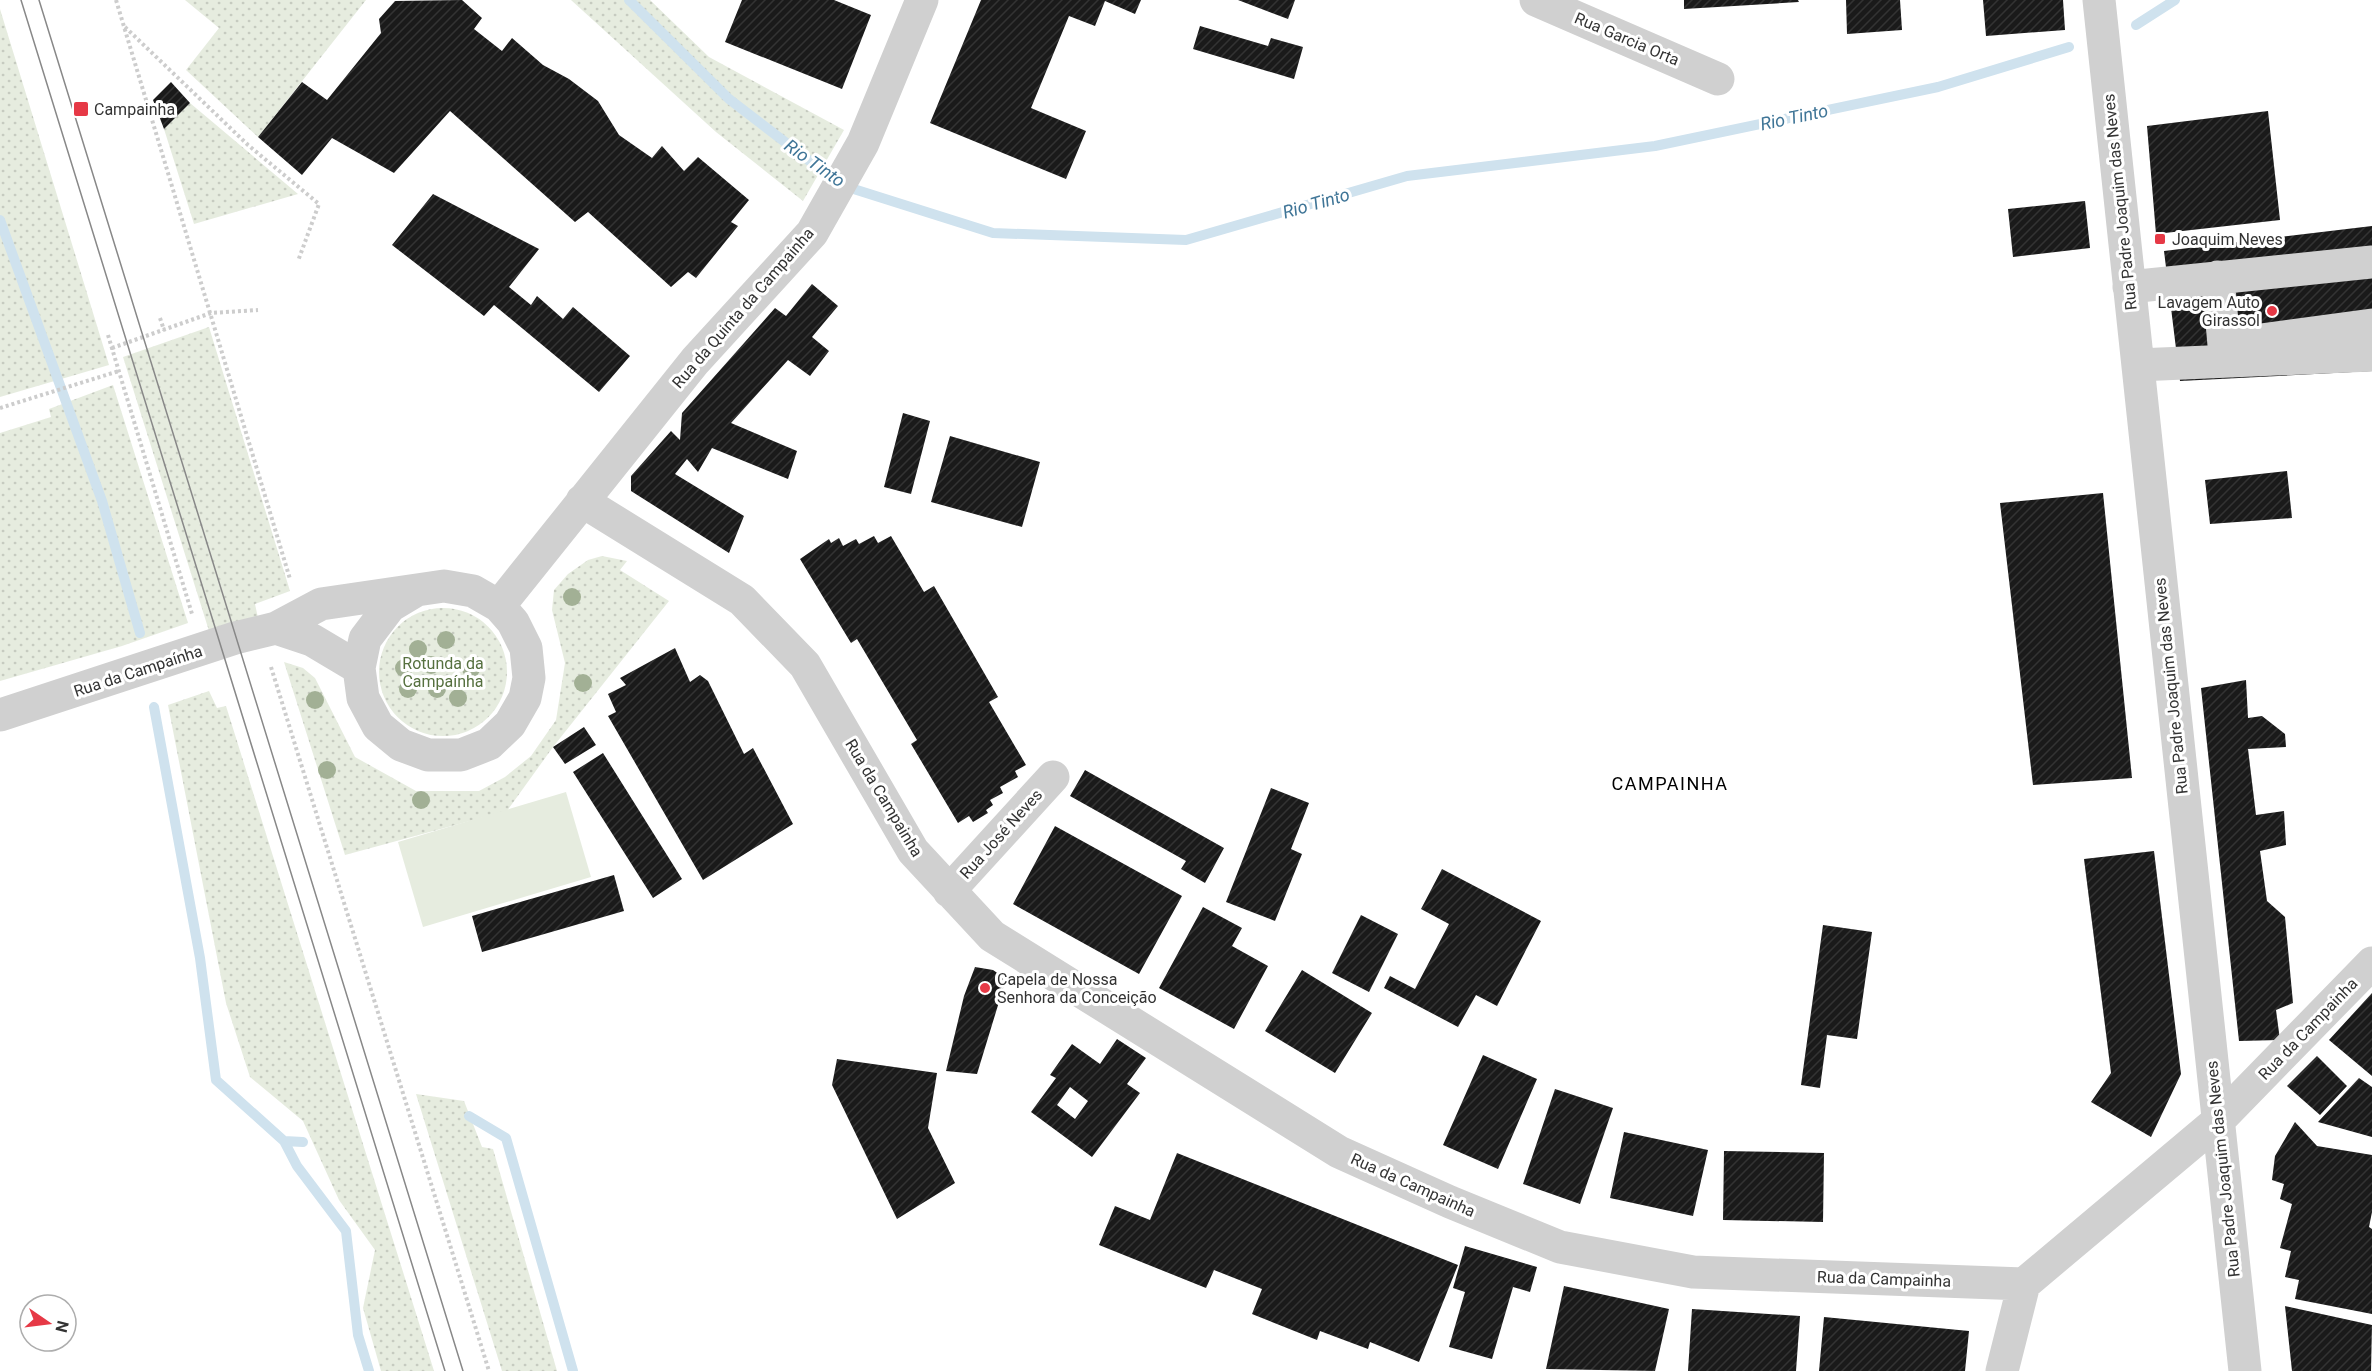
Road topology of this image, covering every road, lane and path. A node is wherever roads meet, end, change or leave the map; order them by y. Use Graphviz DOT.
graph roads {
  1 [pos="116,0"];
  2 [pos="922,0"];
  3 [pos="1536,0"];
  4 [pos="2099,0"];
  5 [pos="124,27"];
  6 [pos="1718,79"];
  7 [pos="298,261"];
  8 [pos="2372,262"];
  9 [pos="2218,278"];
  10 [pos="2129,287"];
  11 [pos="258,310"];
  12 [pos="211,313"];
  13 [pos="160,318"];
  14 [pos="2372,326"];
  15 [pos="164,330"];
  16 [pos="108,334"];
  17 [pos="112,348"];
  18 [pos="2372,355"];
  19 [pos="2138,365"];
  20 [pos="119,371"];
  21 [pos="0,408"];
  22 [pos="582,501"];
  23 [pos="415,591"];
  24 [pos="499,606"];
  25 [pos="193,618"];
  26 [pos="276,628"];
  27 [pos="359,668"];
  28 [pos="0,715"];
  29 [pos="1053,777"];
  30 [pos="950,891"];
  31 [pos="2372,963"];
  32 [pos="2218,1120"];
  33 [pos="2024,1284"];
  34 [pos="489,1371"];
  35 [pos="2002,1371"];
  36 [pos="2245,1371"];
  1 -- 5 [label="path"];
  2 -- 22 [label="street, Rua da Quinta da Campainha"];
  3 -- 6 [label="street, Rua Garcia Orta"];
  4 -- 10 [label="street, Rua Padre Joaquim das Neves"];
  5 -- 7 [label="path"];
  5 -- 12 [label="path"];
  8 -- 9 [label="street"];
  9 -- 10 [label="street"];
  9 -- 14 [label="street"];
  10 -- 19 [label="street, Rua Padre Joaquim das Neves"];
  11 -- 12 [label="path"];
  12 -- 15 [label="path"];
  12 -- 26 [label="path"];
  13 -- 15 [label="path"];
  15 -- 17 [label="path"];
  16 -- 17 [label="path"];
  17 -- 20 [label="path"];
  18 -- 19 [label="street"];
  19 -- 32 [label="street, Rua Padre Joaquim das Neves"];
  20 -- 21 [label="path"];
  20 -- 25 [label="path"];
  22 -- 24 [label="street"];
  22 -- 30 [label="street, Rua da Campainha"];
  23 -- 24 [label="street, Rua da Campaínha"];
  23 -- 26 [label="street, Rua da Campaínha"];
  23 -- 27 [label="street, Rua da Campaínha"];
  24 -- 27 [label="street, Rua da Campaínha"];
  26 -- 27 [label="street"];
  26 -- 28 [label="street, Rua da Campaínha"];
  26 -- 34 [label="path"];
  29 -- 30 [label="street, Rua José Neves"];
  30 -- 33 [label="street, Rua da Campainha"];
  31 -- 32 [label="street, Rua da Campainha"];
  32 -- 33 [label="street, Rua da Campainha"];
  32 -- 36 [label="street, Rua Padre Joaquim das Neves"];
  33 -- 35 [label="street"];
}
